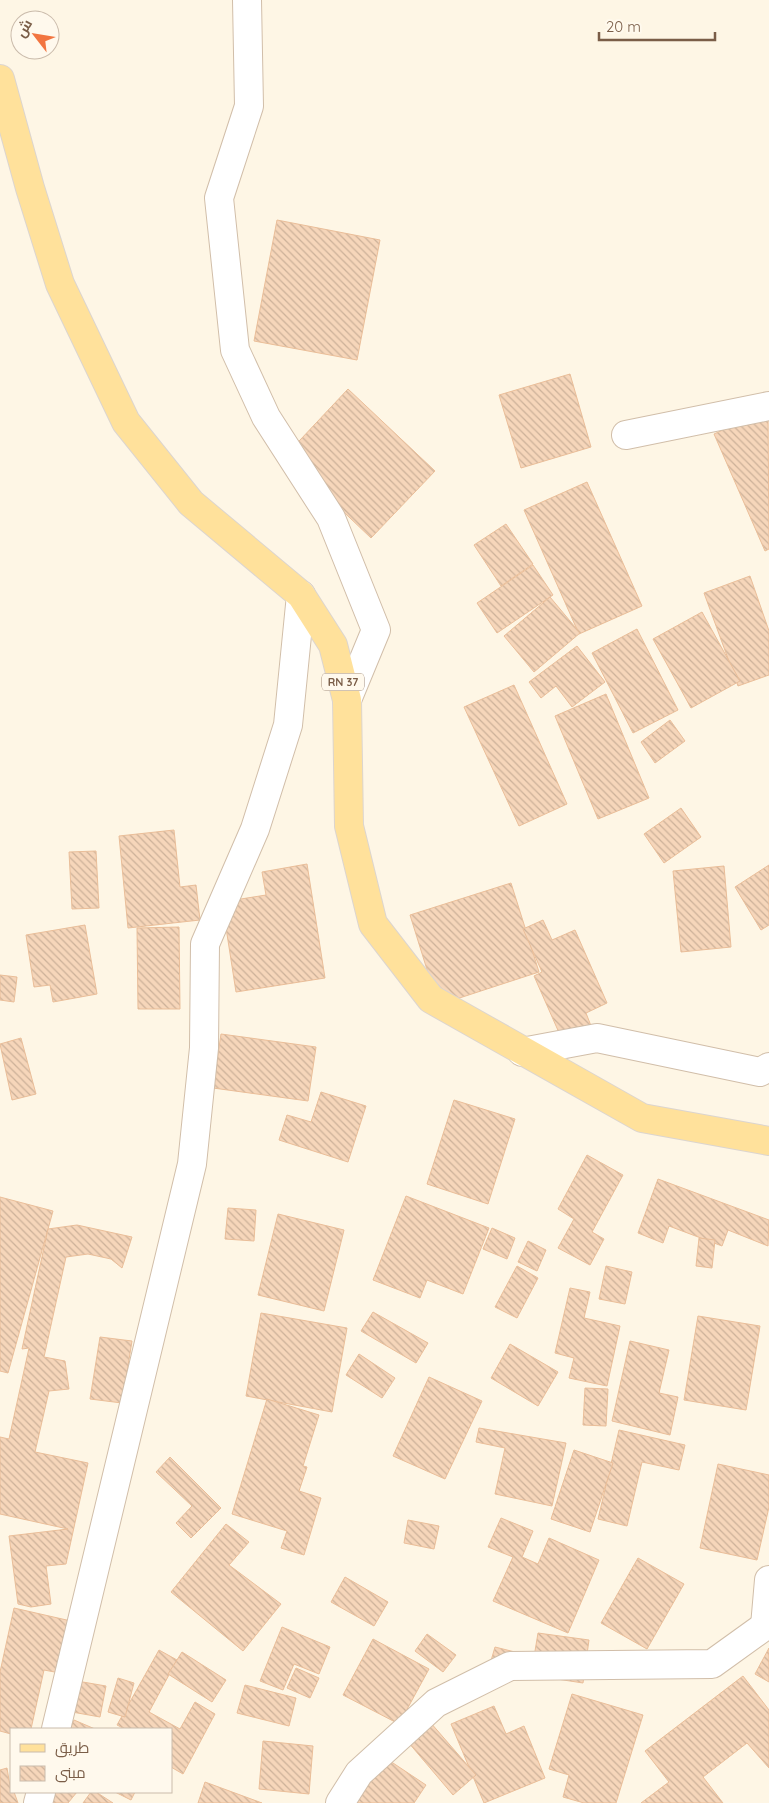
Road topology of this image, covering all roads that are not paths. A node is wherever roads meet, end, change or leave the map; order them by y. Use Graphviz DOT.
graph roads {
  1 [pos="247,0"];
  2 [pos="0,79"];
  3 [pos="769,406"];
  4 [pos="626,434"];
  5 [pos="302,595"];
  6 [pos="347,700"];
  7 [pos="522,1052"];
  8 [pos="769,1067"];
  9 [pos="769,1141"];
  10 [pos="769,1580"];
  11 [pos="767,1624"];
  12 [pos="56,1728"];
  13 [pos="340,1803"];
  1 -- 6 [label="street"];
  2 -- 5 [label="main road, RN 37"];
  3 -- 4 [label="street"];
  5 -- 6 [label="main road, RN 37"];
  5 -- 12 [label="street"];
  6 -- 7 [label="main road, RN 37"];
  7 -- 8 [label="street"];
  7 -- 9 [label="main road, RN 37"];
  10 -- 11 [label="street"];
  11 -- 13 [label="street"];
}
